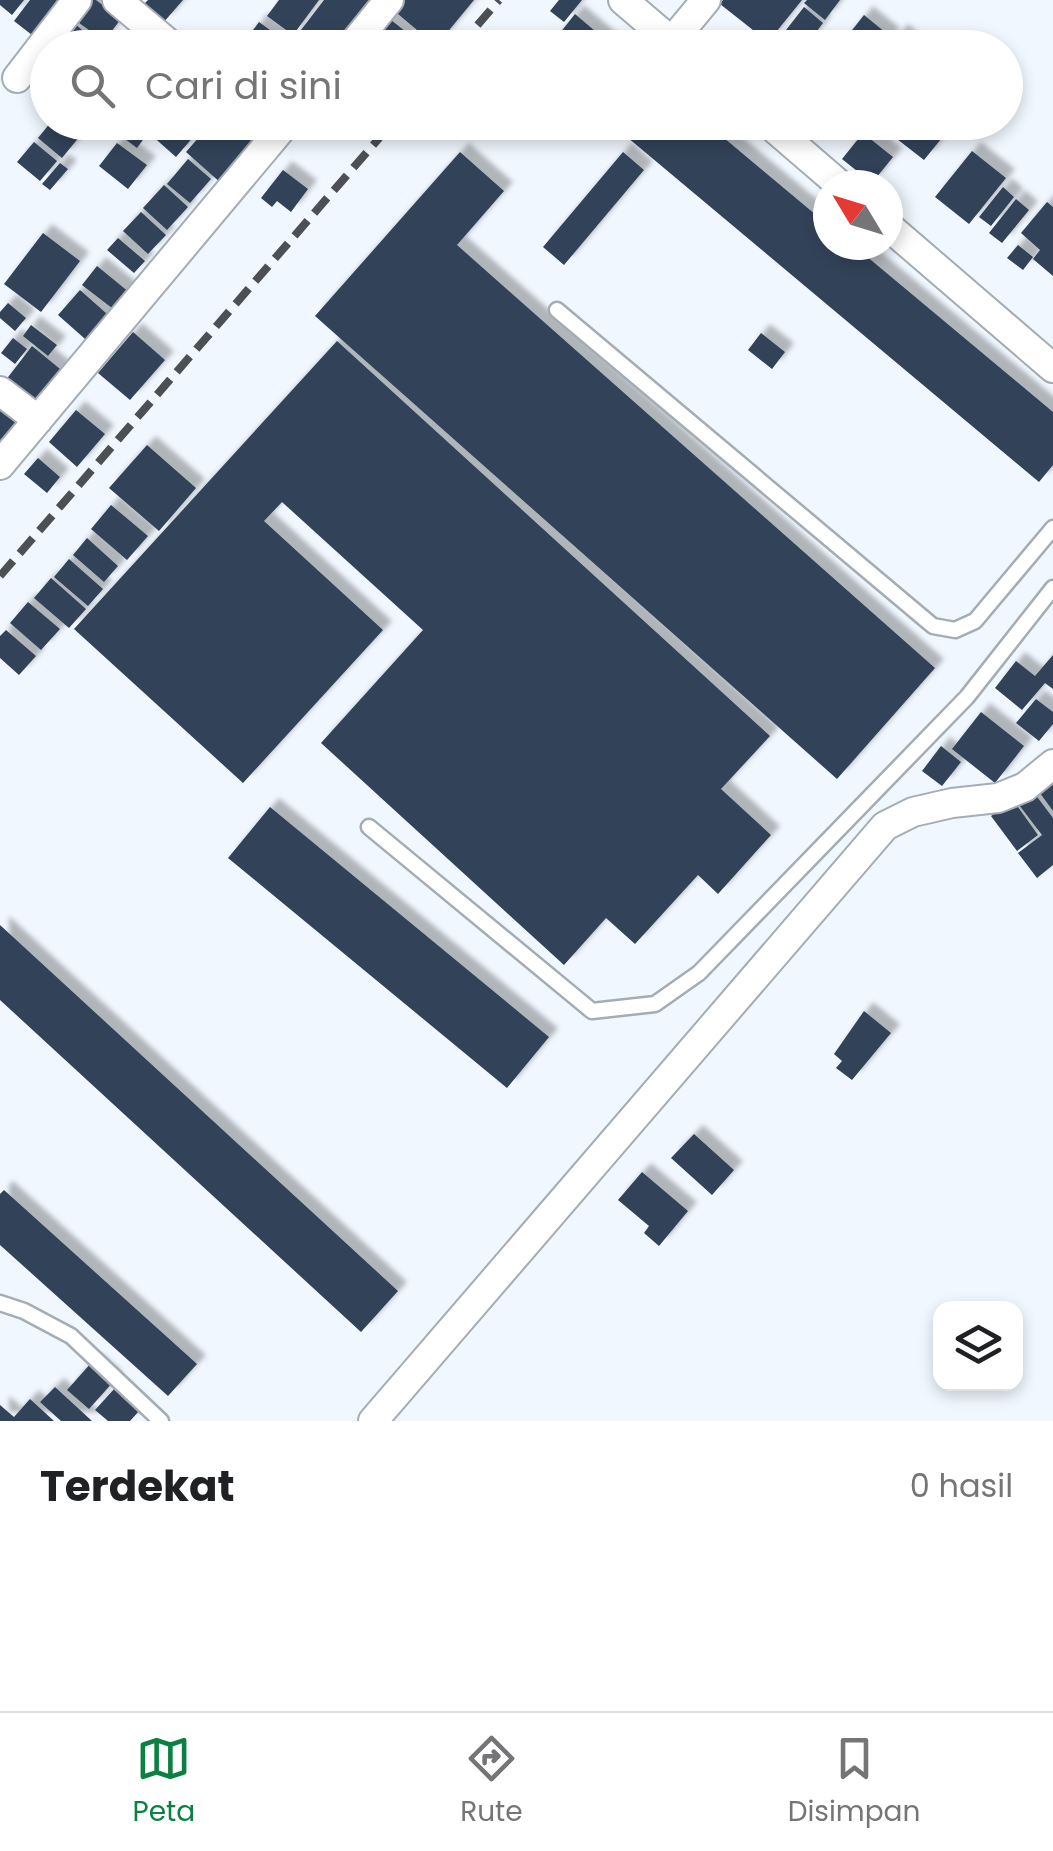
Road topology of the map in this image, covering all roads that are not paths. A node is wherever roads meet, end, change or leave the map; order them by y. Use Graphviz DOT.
graph roads {
  1 [pos="77,0"];
  2 [pos="117,0"];
  3 [pos="389,0"];
  4 [pos="624,0"];
  5 [pos="706,0"];
  6 [pos="54,30"];
  7 [pos="153,30"];
  8 [pos="365,30"];
  9 [pos="659,30"];
  10 [pos="686,30"];
  11 [pos="30,61"];
  12 [pos="17,78"];
  13 [pos="265,140"];
  14 [pos="788,140"];
  15 [pos="823,170"];
  16 [pos="903,239"];
  17 [pos="556,310"];
  18 [pos="1053,368"];
  19 [pos="0,390"];
  20 [pos="38,420"];
  21 [pos="0,465"];
  22 [pos="1053,528"];
  23 [pos="1053,588"];
  24 [pos="1053,764"];
  25 [pos="369,827"];
  26 [pos="0,1302"];
  27 [pos="161,1421"];
  28 [pos="372,1421"];
  1 -- 6 [label="street"];
  2 -- 7 [label="street"];
  3 -- 8 [label="street"];
  4 -- 9 [label="street"];
  5 -- 10 [label="street"];
  11 -- 12 [label="street"];
  13 -- 20 [label="street"];
  14 -- 15 [label="street"];
  16 -- 18 [label="street"];
  17 -- 22 [label="lane"];
  19 -- 20 [label="street"];
  20 -- 21 [label="street"];
  23 -- 25 [label="lane"];
  24 -- 28 [label="street"];
  26 -- 27 [label="lane"];
}
